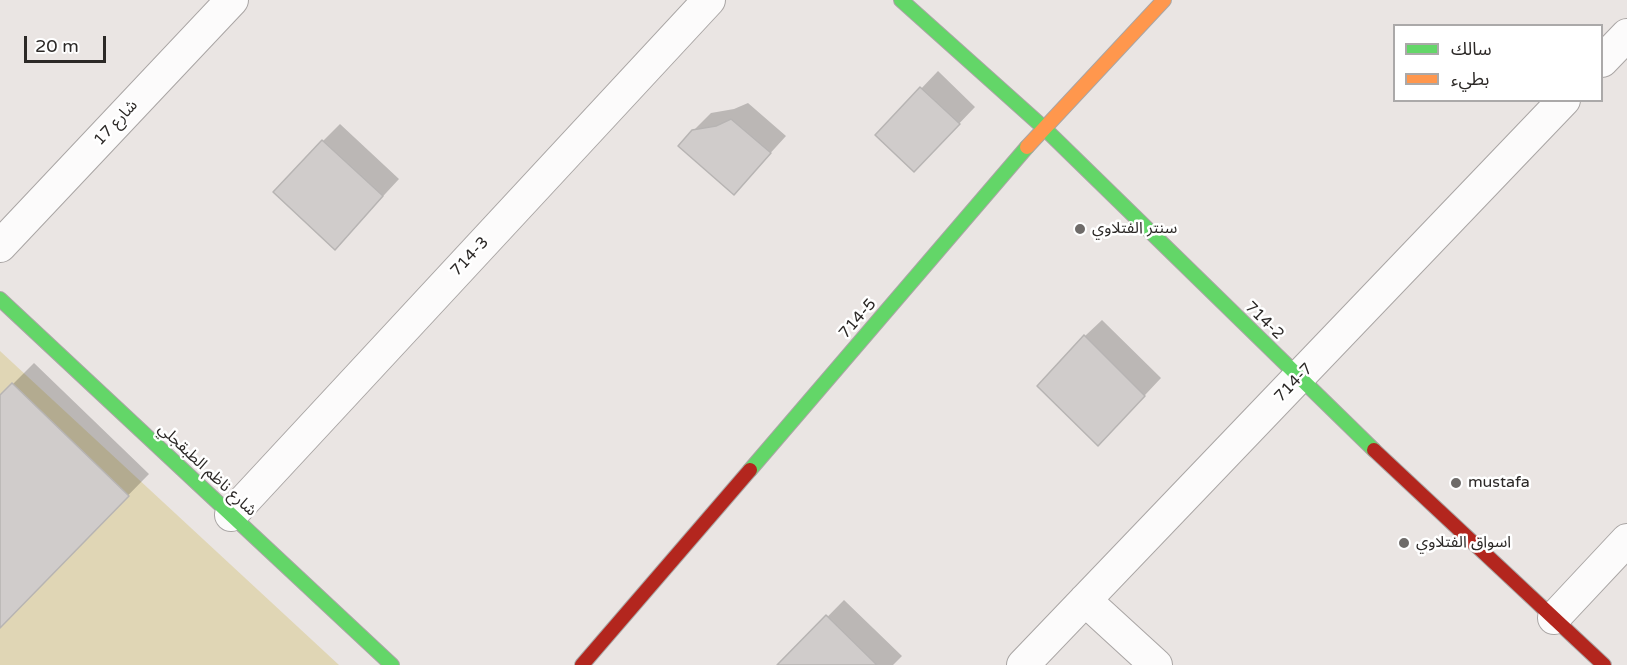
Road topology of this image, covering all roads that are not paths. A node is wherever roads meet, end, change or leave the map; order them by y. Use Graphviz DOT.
graph roads {
  1 [pos="232,0"];
  2 [pos="709,0"];
  3 [pos="901,0"];
  4 [pos="1164,0"];
  5 [pos="1627,35"];
  6 [pos="1603,60"];
  7 [pos="1562,102"];
  8 [pos="1044,128"];
  9 [pos="0,246"];
  10 [pos="0,299"];
  11 [pos="1298,378"];
  12 [pos="231,515"];
  13 [pos="1627,540"];
  14 [pos="1085,600"];
  15 [pos="1554,618"];
  16 [pos="392,665"];
  17 [pos="582,665"];
  18 [pos="1023,665"];
  19 [pos="1156,665"];
  20 [pos="1604,665"];
  1 -- 9 [label="street, شارع 17"];
  2 -- 12 [label="street, 714-3"];
  3 -- 8 [label="street, 714-2"];
  4 -- 8 [label="street, 714-5"];
  5 -- 6 [label="street"];
  7 -- 11 [label="street, 714-7"];
  8 -- 11 [label="street, 714-2"];
  8 -- 17 [label="street, 714-5"];
  10 -- 12 [label="street, شارع ناظم الطبقجلي"];
  11 -- 14 [label="street, 714-7"];
  11 -- 15 [label="street, 714-2"];
  12 -- 16 [label="street, شارع ناظم الطبقجلي"];
  13 -- 15 [label="street"];
  14 -- 18 [label="street, 714-7"];
  14 -- 19 [label="street"];
  15 -- 20 [label="street, 714-2"];
}
